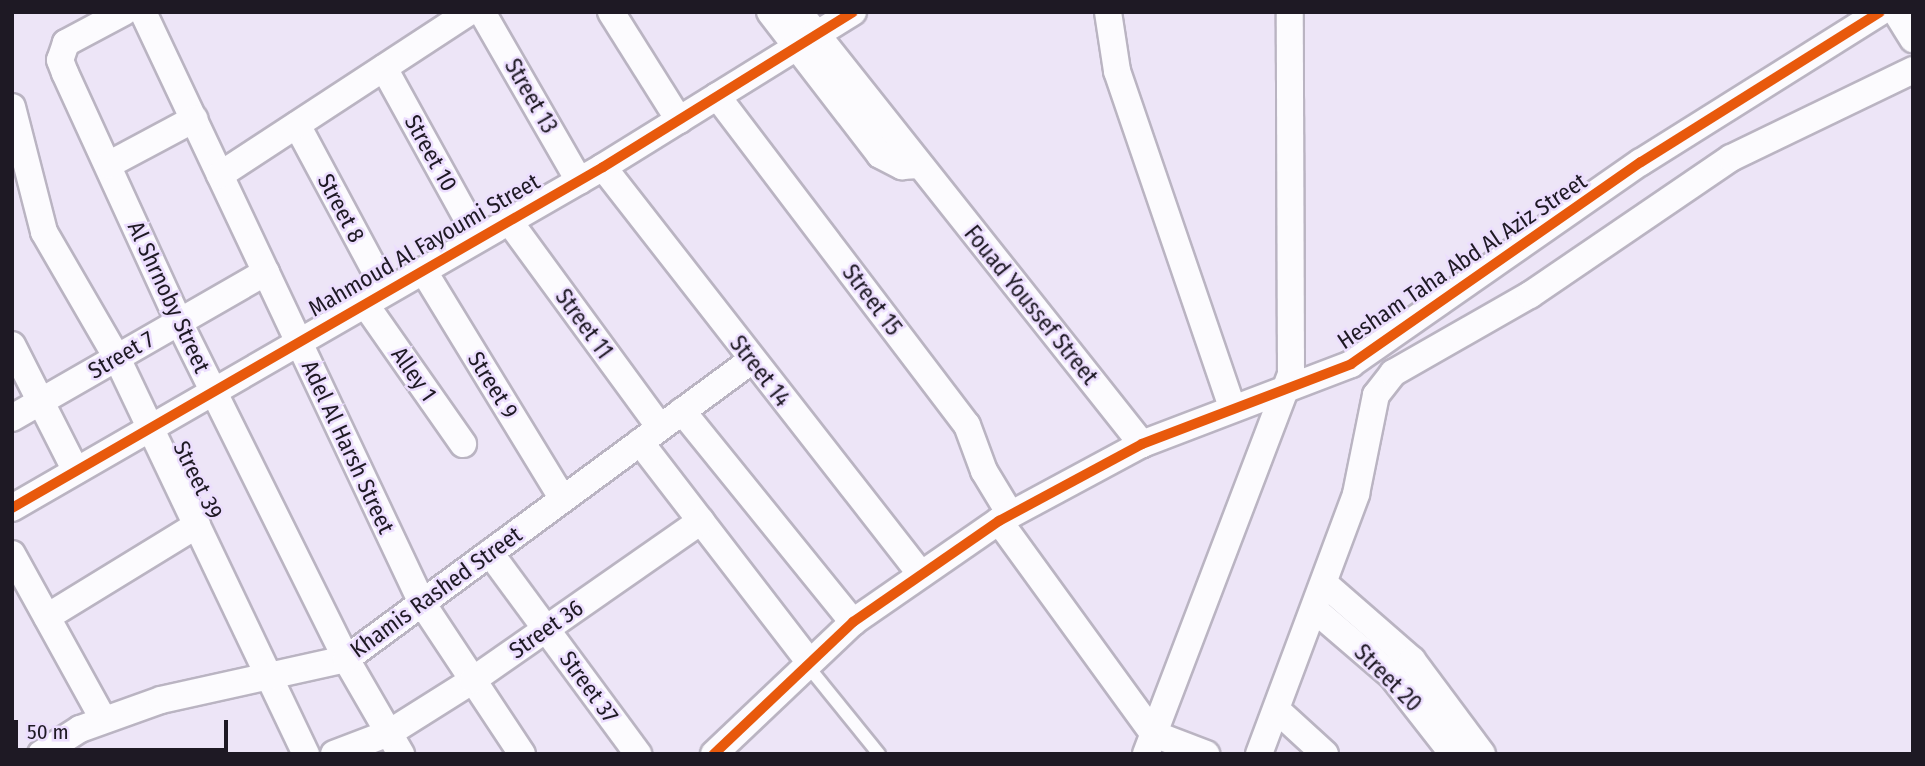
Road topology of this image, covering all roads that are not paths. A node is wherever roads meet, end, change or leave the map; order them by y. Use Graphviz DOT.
graph roads {
  1 [pos="124,12"];
  2 [pos="143,12"];
  3 [pos="469,12"];
  4 [pos="482,12"];
  5 [pos="611,12"];
  6 [pos="770,12"];
  7 [pos="799,12"];
  8 [pos="853,12"];
  9 [pos="1108,12"];
  10 [pos="1290,12"];
  11 [pos="1880,12"];
  12 [pos="1896,12"];
  13 [pos="1913,39"];
  14 [pos="805,42"];
  15 [pos="384,68"];
  16 [pos="1913,70"];
  17 [pos="718,96"];
  18 [pos="12,107"];
  19 [pos="194,119"];
  20 [pos="679,120"];
  21 [pos="297,125"];
  22 [pos="108,165"];
  23 [pos="603,167"];
  24 [pos="220,175"];
  25 [pos="579,181"];
  26 [pos="509,221"];
  27 [pos="478,238"];
  28 [pos="423,270"];
  29 [pos="266,272"];
  30 [pos="375,298"];
  31 [pos="179,322"];
  32 [pos="298,342"];
  33 [pos="12,345"];
  34 [pos="117,358"];
  35 [pos="752,360"];
  36 [pos="1287,389"];
  37 [pos="214,391"];
  38 [pos="41,401"];
  39 [pos="1232,406"];
  40 [pos="682,411"];
  41 [pos="12,418"];
  42 [pos="150,428"];
  43 [pos="650,435"];
  44 [pos="463,444"];
  45 [pos="1142,444"];
  46 [pos="76,471"];
  47 [pos="564,499"];
  48 [pos="12,508"];
  49 [pos="1004,517"];
  50 [pos="701,521"];
  51 [pos="197,525"];
  52 [pos="490,553"];
  53 [pos="12,554"];
  54 [pos="920,573"];
  55 [pos="1325,584"];
  56 [pos="422,603"];
  57 [pos="1315,610"];
  58 [pos="47,617"];
  59 [pos="853,622"];
  60 [pos="547,628"];
  61 [pos="346,659"];
  62 [pos="807,661"];
  63 [pos="269,675"];
  64 [pos="473,680"];
  65 [pos="1277,710"];
  66 [pos="103,719"];
  67 [pos="395,743"];
  68 [pos="1150,744"];
  69 [pos="41,754"];
  70 [pos="306,754"];
  71 [pos="334,754"];
  72 [pos="523,754"];
  73 [pos="638,754"];
  74 [pos="713,754"];
  75 [pos="879,754"];
  76 [pos="1206,754"];
  77 [pos="1259,754"];
  78 [pos="1325,754"];
  79 [pos="1453,754"];
  80 [pos="1482,754"];
  1 -- 22 [label="street, Al Shrnoby Street"];
  2 -- 19 [label="street, Adel Al Harsh Street"];
  3 -- 15 [label="street"];
  4 -- 25 [label="street, Street 13"];
  5 -- 20 [label="street"];
  6 -- 14 [label="street, Fouad Youssef Street"];
  7 -- 14 [label="street, Fouad Youssef Street"];
  8 -- 14 [label="street, Mahmoud Al Fayoumi Street"];
  9 -- 39 [label="street"];
  10 -- 36 [label="street"];
  11 -- 36 [label="street, Hesham Taha Abd Al Aziz Street"];
  12 -- 13 [label="street"];
  14 -- 17 [label="street, Mahmoud Al Fayoumi Street"];
  14 -- 45 [label="street, Fouad Youssef Street"];
  15 -- 21 [label="street"];
  15 -- 27 [label="street, Street 10"];
  16 -- 55 [label="street"];
  17 -- 20 [label="street, Mahmoud Al Fayoumi Street"];
  17 -- 49 [label="street, Street 15"];
  18 -- 34 [label="street, Street 39"];
  19 -- 22 [label="street"];
  19 -- 24 [label="street, Adel Al Harsh Street"];
  20 -- 23 [label="street, Mahmoud Al Fayoumi Street"];
  21 -- 24 [label="street"];
  21 -- 30 [label="street, Street 8"];
  22 -- 31 [label="street, Al Shrnoby Street"];
  23 -- 25 [label="street, Mahmoud Al Fayoumi Street"];
  23 -- 35 [label="street, Street 14"];
  24 -- 29 [label="street, Adel Al Harsh Street"];
  25 -- 26 [label="street, Mahmoud Al Fayoumi Street"];
  26 -- 27 [label="street, Mahmoud Al Fayoumi Street"];
  26 -- 43 [label="street, Street 11"];
  27 -- 28 [label="street, Mahmoud Al Fayoumi Street"];
  28 -- 30 [label="street, Mahmoud Al Fayoumi Street"];
  28 -- 47 [label="street, Street 9"];
  29 -- 31 [label="street, Street 7"];
  29 -- 32 [label="street, Adel Al Harsh Street"];
  30 -- 32 [label="street, Mahmoud Al Fayoumi Street"];
  30 -- 44 [label="street, Alley 1"];
  31 -- 34 [label="street, Street 7"];
  31 -- 37 [label="street, Al Shrnoby Street"];
  32 -- 37 [label="street, Mahmoud Al Fayoumi Street"];
  32 -- 56 [label="street, Adel Al Harsh Street"];
  33 -- 38 [label="street"];
  34 -- 38 [label="street, Street 7"];
  34 -- 42 [label="street, Street 39"];
  35 -- 40 [label="street, Khamis Rashed Street"];
  35 -- 54 [label="street, Street 14"];
  36 -- 39 [label="street, Hesham Taha Abd Al Aziz Street"];
  36 -- 68 [label="street"];
  37 -- 42 [label="street, Mahmoud Al Fayoumi Street"];
  37 -- 61 [label="street, Al Shrnoby Street"];
  38 -- 41 [label="street, Street 7"];
  38 -- 46 [label="street"];
  39 -- 45 [label="street, Hesham Taha Abd Al Aziz Street"];
  40 -- 43 [label="street, Khamis Rashed Street"];
  40 -- 59 [label="street"];
  42 -- 46 [label="street, Mahmoud Al Fayoumi Street"];
  42 -- 51 [label="street, Street 39"];
  43 -- 47 [label="street, Khamis Rashed Street"];
  43 -- 50 [label="street, Street 11"];
  45 -- 49 [label="street, Hesham Taha Abd Al Aziz Street"];
  46 -- 48 [label="street, Mahmoud Al Fayoumi Street"];
  47 -- 52 [label="street, Khamis Rashed Street"];
  49 -- 54 [label="street, Hesham Taha Abd Al Aziz Street"];
  49 -- 68 [label="street, Street 15"];
  50 -- 60 [label="street, Street 36"];
  50 -- 62 [label="street, Street 11"];
  51 -- 58 [label="street"];
  51 -- 63 [label="street, Street 39"];
  52 -- 56 [label="street, Khamis Rashed Street"];
  52 -- 60 [label="street, Street 37"];
  53 -- 58 [label="street"];
  54 -- 59 [label="street, Hesham Taha Abd Al Aziz Street"];
  55 -- 57 [label="street"];
  55 -- 80 [label="street"];
  56 -- 61 [label="street, Khamis Rashed Street"];
  56 -- 64 [label="street, Adel Al Harsh Street"];
  57 -- 65 [label="street"];
  57 -- 79 [label="street, Street 20"];
  58 -- 66 [label="street"];
  59 -- 62 [label="street, Hesham Taha Abd Al Aziz Street"];
  60 -- 64 [label="street, Street 36"];
  60 -- 73 [label="street, Street 37"];
  61 -- 63 [label="street, Khamis Rashed Street"];
  61 -- 67 [label="street, Al Shrnoby Street"];
  62 -- 74 [label="street, Hesham Taha Abd Al Aziz Street"];
  62 -- 75 [label="lane"];
  63 -- 66 [label="street, Khamis Rashed Street"];
  63 -- 70 [label="street, Street 39"];
  64 -- 67 [label="street, Street 36"];
  64 -- 72 [label="street, Adel Al Harsh Street"];
  65 -- 77 [label="street"];
  65 -- 78 [label="street"];
  66 -- 69 [label="street, Khamis Rashed Street"];
  67 -- 71 [label="street, Street 36"];
  68 -- 76 [label="street"];
}
